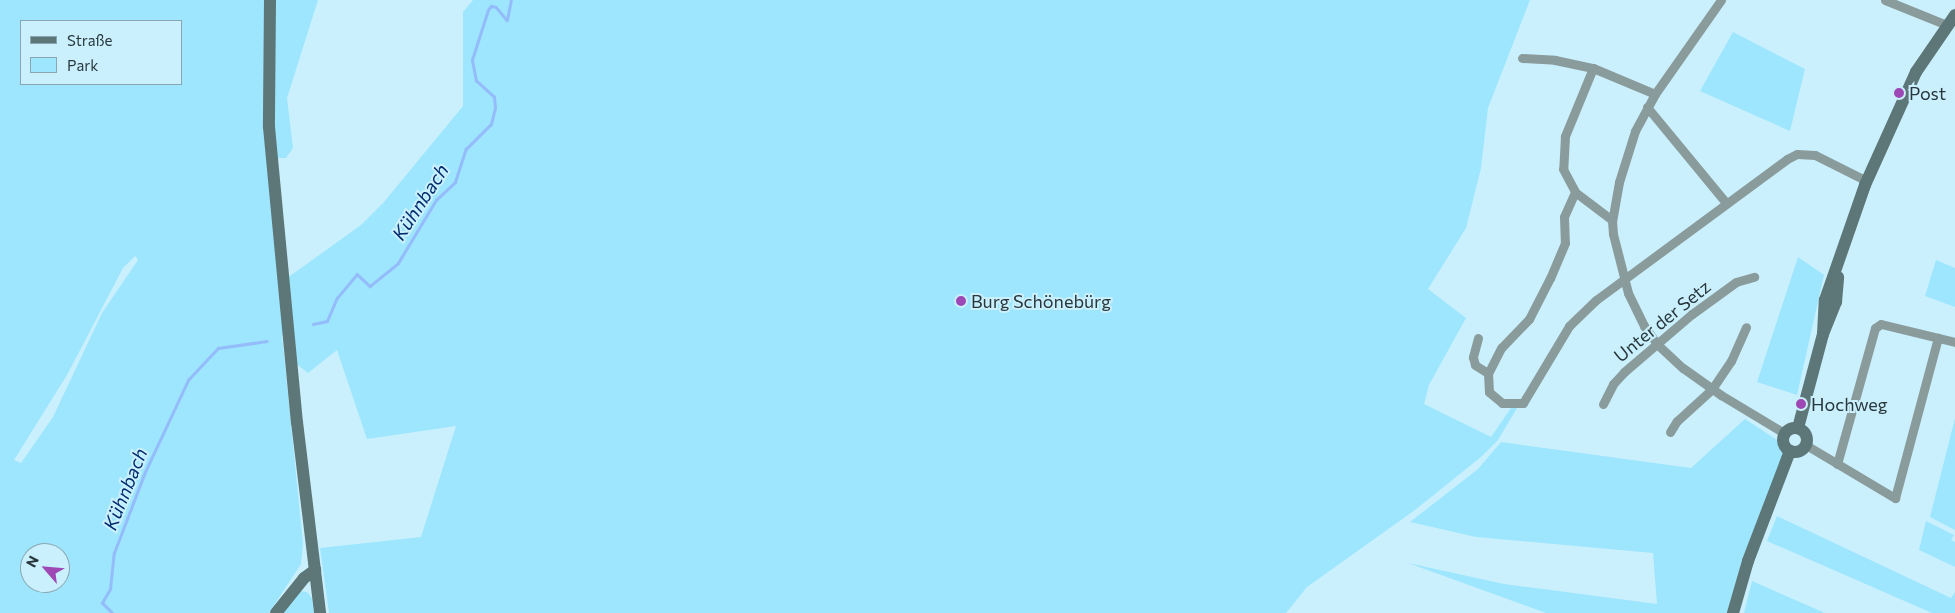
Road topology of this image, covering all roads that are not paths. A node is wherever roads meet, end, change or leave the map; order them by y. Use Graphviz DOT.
graph roads {
  1 [pos="270,0"];
  2 [pos="1721,0"];
  3 [pos="1885,0"];
  4 [pos="1951,20"];
  5 [pos="1522,58"];
  6 [pos="1593,68"];
  7 [pos="1655,94"];
  8 [pos="1647,107"];
  9 [pos="1866,180"];
  10 [pos="1575,192"];
  11 [pos="1726,203"];
  12 [pos="1612,220"];
  13 [pos="1622,277"];
  14 [pos="1754,277"];
  15 [pos="1746,327"];
  16 [pos="1478,338"];
  17 [pos="1938,338"];
  18 [pos="1955,342"];
  19 [pos="1658,345"];
  20 [pos="1488,373"];
  21 [pos="1712,388"];
  22 [pos="1604,404"];
  23 [pos="1798,428"];
  24 [pos="1670,432"];
  25 [pos="1784,433"];
  26 [pos="1806,445"];
  27 [pos="1790,451"];
  28 [pos="1837,464"];
  29 [pos="315,570"];
  30 [pos="276,613"];
  31 [pos="320,613"];
  32 [pos="1733,613"];
  1 -- 29 [label="street"];
  2 -- 7 [label="street"];
  3 -- 4 [label="street"];
  4 -- 9 [label="street"];
  5 -- 6 [label="street"];
  6 -- 7 [label="street"];
  6 -- 10 [label="street"];
  7 -- 8 [label="street"];
  8 -- 11 [label="street"];
  8 -- 12 [label="street"];
  9 -- 11 [label="street"];
  9 -- 23 [label="street"];
  10 -- 12 [label="street"];
  10 -- 20 [label="street"];
  11 -- 13 [label="street"];
  12 -- 13 [label="street"];
  13 -- 19 [label="street"];
  13 -- 20 [label="street"];
  14 -- 19 [label="street, Unter der Setz"];
  15 -- 21 [label="street"];
  16 -- 20 [label="street"];
  17 -- 18 [label="street"];
  17 -- 28 [label="street"];
  17 -- 28 [label="street"];
  19 -- 21 [label="street"];
  19 -- 22 [label="street, Unter der Setz"];
  21 -- 24 [label="street"];
  21 -- 25 [label="street"];
  23 -- 25 [label="street"];
  23 -- 26 [label="street"];
  25 -- 27 [label="street"];
  26 -- 27 [label="street"];
  26 -- 28 [label="street"];
  27 -- 32 [label="street"];
  29 -- 30 [label="street"];
  29 -- 31 [label="street"];
}
